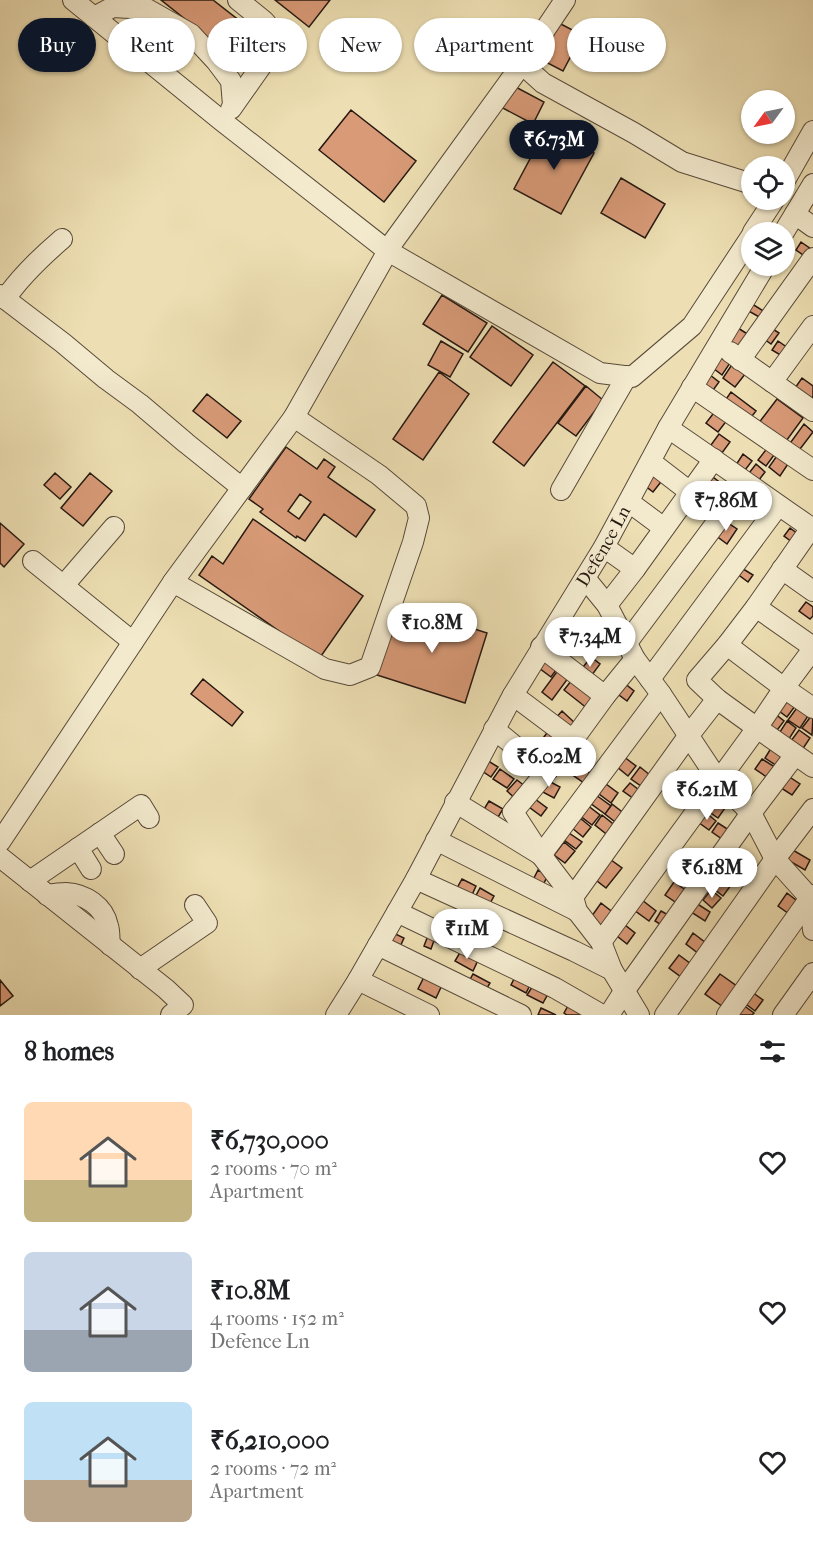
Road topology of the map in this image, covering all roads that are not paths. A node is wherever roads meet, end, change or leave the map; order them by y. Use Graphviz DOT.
graph roads {
  1 [pos="73,0"];
  2 [pos="107,0"];
  3 [pos="238,0"];
  4 [pos="566,0"];
  5 [pos="94,16"];
  6 [pos="554,18"];
  7 [pos="516,72"];
  8 [pos="531,72"];
  9 [pos="228,113"];
  10 [pos="813,131"];
  11 [pos="795,163"];
  12 [pos="741,180"];
  13 [pos="813,184"];
  14 [pos="795,214"];
  15 [pos="790,222"];
  16 [pos="813,227"];
  17 [pos="62,239"];
  18 [pos="388,251"];
  19 [pos="741,251"];
  20 [pos="813,258"];
  21 [pos="759,276"];
  22 [pos="3,297"];
  23 [pos="813,326"];
  24 [pos="718,344"];
  25 [pos="740,360"];
  26 [pos="627,376"];
  27 [pos="772,382"];
  28 [pos="692,387"];
  29 [pos="812,409"];
  30 [pos="294,417"];
  31 [pos="668,428"];
  32 [pos="714,459"];
  33 [pos="651,462"];
  34 [pos="813,471"];
  35 [pos="746,483"];
  36 [pos="242,488"];
  37 [pos="561,490"];
  38 [pos="690,492"];
  39 [pos="629,502"];
  40 [pos="778,506"];
  41 [pos="114,527"];
  42 [pos="664,528"];
  43 [pos="812,528"];
  44 [pos="604,547"];
  45 [pos="33,561"];
  46 [pos="635,568"];
  47 [pos="782,569"];
  48 [pos="585,578"];
  49 [pos="172,582"];
  50 [pos="64,585"];
  51 [pos="813,591"];
  52 [pos="607,605"];
  53 [pos="756,607"];
  54 [pos="133,642"];
  55 [pos="727,645"];
  56 [pos="541,647"];
  57 [pos="813,648"];
  58 [pos="631,651"];
  59 [pos="656,686"];
  60 [pos="784,688"];
  61 [pos="513,695"];
  62 [pos="605,696"];
  63 [pos="717,699"];
  64 [pos="813,708"];
  65 [pos="757,728"];
  66 [pos="494,729"];
  67 [pos="689,735"];
  68 [pos="573,740"];
  69 [pos="795,754"];
  70 [pos="813,767"];
  71 [pos="546,772"];
  72 [pos="718,780"];
  73 [pos="455,802"];
  74 [pos="813,809"];
  75 [pos="751,813"];
  76 [pos="149,818"];
  77 [pos="100,833"];
  78 [pos="436,840"];
  79 [pos="0,842"];
  80 [pos="78,848"];
  81 [pos="114,854"];
  82 [pos="541,855"];
  83 [pos="0,857"];
  84 [pos="775,859"];
  85 [pos="91,869"];
  86 [pos="416,879"];
  87 [pos="30,881"];
  88 [pos="812,896"];
  89 [pos="575,904"];
  90 [pos="195,905"];
  91 [pos="397,912"];
  92 [pos="813,930"];
  93 [pos="601,942"];
  94 [pos="378,945"];
  95 [pos="140,969"];
  96 [pos="612,970"];
  97 [pos="813,973"];
  98 [pos="358,980"];
  99 [pos="625,990"];
  100 [pos="171,1015"];
  101 [pos="336,1015"];
  102 [pos="429,1015"];
  103 [pos="521,1015"];
  104 [pos="602,1015"];
  105 [pos="609,1015"];
  106 [pos="639,1015"];
  107 [pos="665,1015"];
  108 [pos="727,1015"];
  109 [pos="783,1015"];
  1 -- 5 [label="street"];
  2 -- 5 [label="street"];
  3 -- 9 [label="street"];
  4 -- 6 [label="street"];
  5 -- 9 [label="street"];
  5 -- 9 [label="street"];
  7 -- 18 [label="street"];
  8 -- 12 [label="street"];
  9 -- 18 [label="street"];
  10 -- 11 [label="street"];
  13 -- 14 [label="street"];
  14 -- 15 [label="street"];
  14 -- 16 [label="street"];
  17 -- 22 [label="street"];
  18 -- 26 [label="street"];
  18 -- 30 [label="street"];
  19 -- 26 [label="street"];
  20 -- 25 [label="street"];
  21 -- 24 [label="street, Defence Ln"];
  22 -- 36 [label="street"];
  23 -- 27 [label="street"];
  24 -- 25 [label="street"];
  24 -- 28 [label="street, Defence Ln"];
  25 -- 27 [label="street"];
  26 -- 37 [label="street"];
  27 -- 29 [label="street"];
  28 -- 31 [label="street, Defence Ln"];
  28 -- 34 [label="street"];
  30 -- 36 [label="street"];
  30 -- 49 [label="street"];
  31 -- 32 [label="street"];
  31 -- 33 [label="street, Defence Ln"];
  32 -- 35 [label="street"];
  32 -- 38 [label="street"];
  33 -- 38 [label="street"];
  33 -- 39 [label="street, Defence Ln"];
  35 -- 40 [label="street"];
  35 -- 58 [label="street"];
  36 -- 49 [label="street"];
  38 -- 42 [label="street"];
  39 -- 42 [label="street"];
  39 -- 44 [label="street, Defence Ln"];
  40 -- 43 [label="street"];
  40 -- 59 [label="street"];
  41 -- 50 [label="street"];
  42 -- 46 [label="street"];
  43 -- 47 [label="street"];
  44 -- 46 [label="street"];
  44 -- 48 [label="street, Defence Ln"];
  45 -- 50 [label="street"];
  46 -- 52 [label="street"];
  47 -- 51 [label="street"];
  47 -- 53 [label="street"];
  48 -- 52 [label="street"];
  48 -- 56 [label="street, Defence Ln"];
  49 -- 54 [label="street"];
  50 -- 54 [label="street"];
  52 -- 58 [label="street"];
  53 -- 55 [label="street"];
  53 -- 57 [label="street"];
  54 -- 79 [label="street"];
  55 -- 60 [label="street"];
  55 -- 63 [label="street"];
  56 -- 61 [label="street, Defence Ln"];
  56 -- 62 [label="street"];
  57 -- 60 [label="street"];
  58 -- 59 [label="street"];
  58 -- 62 [label="street"];
  59 -- 67 [label="street"];
  59 -- 82 [label="street"];
  60 -- 64 [label="street"];
  60 -- 65 [label="street"];
  61 -- 66 [label="street, Defence Ln"];
  61 -- 68 [label="street"];
  62 -- 68 [label="street"];
  63 -- 65 [label="street"];
  63 -- 67 [label="street"];
  65 -- 69 [label="street"];
  65 -- 72 [label="street"];
  66 -- 71 [label="street"];
  66 -- 73 [label="street, Defence Ln"];
  67 -- 72 [label="street"];
  67 -- 89 [label="street"];
  68 -- 71 [label="street"];
  69 -- 70 [label="street"];
  69 -- 75 [label="street"];
  71 -- 82 [label="street"];
  72 -- 75 [label="street"];
  72 -- 93 [label="street"];
  73 -- 78 [label="street, Defence Ln"];
  73 -- 82 [label="street"];
  74 -- 84 [label="street"];
  75 -- 84 [label="street"];
  75 -- 99 [label="street"];
  76 -- 77 [label="street"];
  77 -- 80 [label="street"];
  77 -- 81 [label="street"];
  78 -- 86 [label="street, Defence Ln"];
  78 -- 89 [label="street"];
  80 -- 85 [label="street"];
  80 -- 87 [label="street"];
  82 -- 89 [label="street"];
  83 -- 87 [label="street"];
  84 -- 88 [label="street"];
  84 -- 107 [label="street"];
  86 -- 91 [label="street, Defence Ln"];
  86 -- 96 [label="street"];
  87 -- 95 [label="street"];
  88 -- 92 [label="street"];
  88 -- 108 [label="street"];
  89 -- 93 [label="street"];
  90 -- 95 [label="street"];
  91 -- 94 [label="street, Defence Ln"];
  91 -- 104 [label="street"];
  93 -- 96 [label="street"];
  94 -- 98 [label="street, Defence Ln"];
  94 -- 103 [label="street"];
  95 -- 100 [label="street"];
  96 -- 99 [label="street"];
  97 -- 109 [label="street"];
  98 -- 101 [label="street, Defence Ln"];
  98 -- 102 [label="street"];
  99 -- 105 [label="street"];
  99 -- 106 [label="street"];
}
